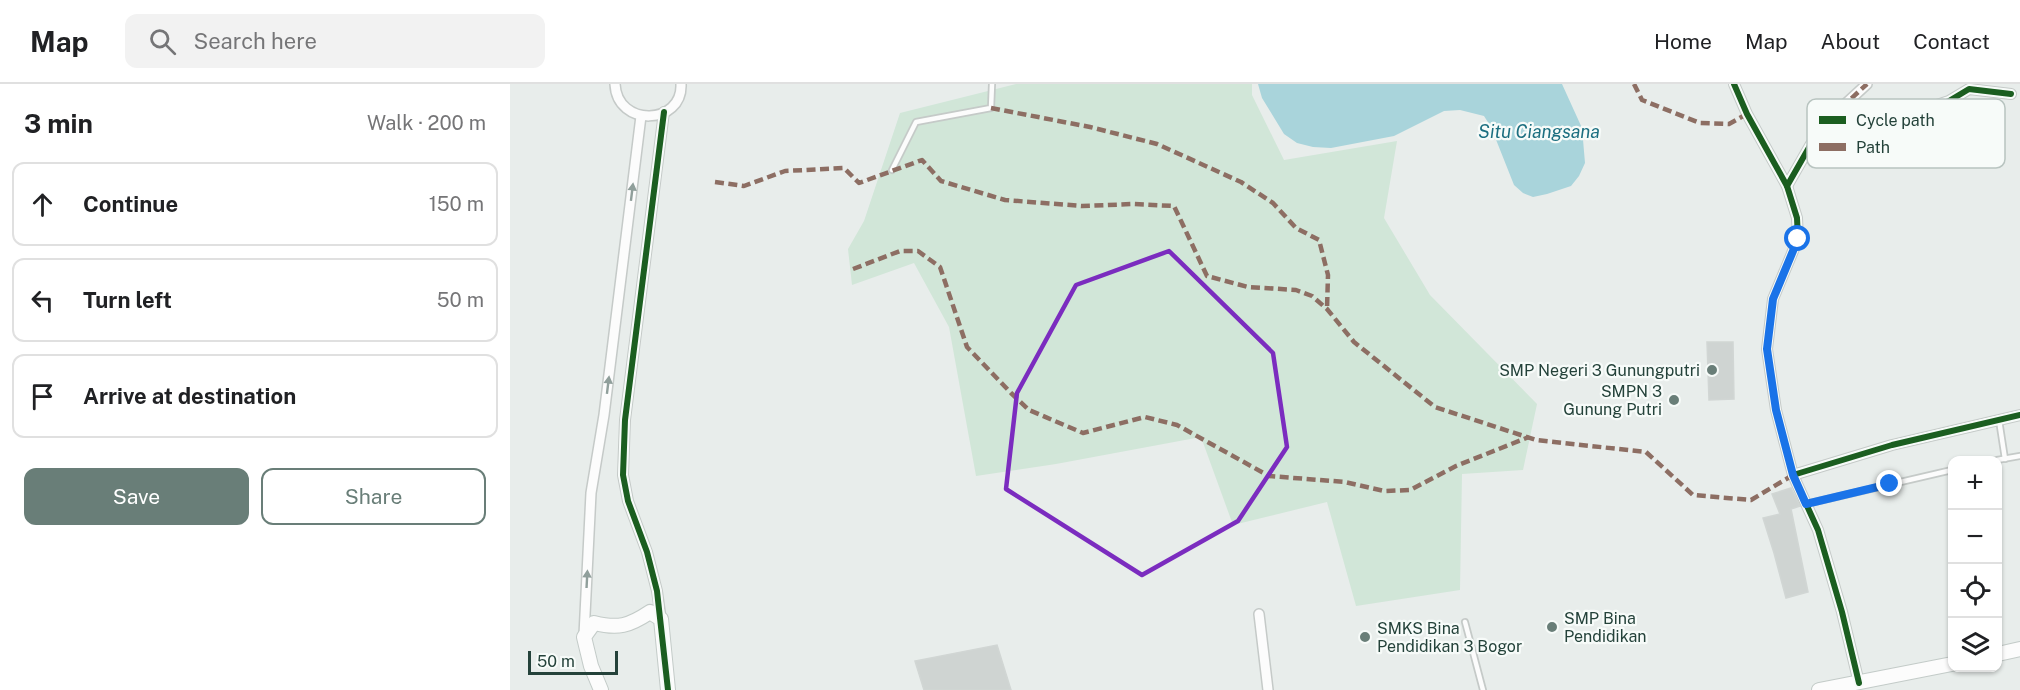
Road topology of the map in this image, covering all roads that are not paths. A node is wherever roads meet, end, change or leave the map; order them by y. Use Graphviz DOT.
graph roads {
  1 [pos="615,84"];
  2 [pos="681,84"];
  3 [pos="992,84"];
  4 [pos="1734,84"];
  5 [pos="1867,84"];
  6 [pos="2011,94"];
  7 [pos="1851,99"];
  8 [pos="1954,99"];
  9 [pos="664,112"];
  10 [pos="641,116"];
  11 [pos="1807,151"];
  12 [pos="892,170"];
  13 [pos="1787,186"];
  14 [pos="2020,415"];
  15 [pos="1999,419"];
  16 [pos="2020,456"];
  17 [pos="2002,459"];
  18 [pos="2005,459"];
  19 [pos="1948,471"];
  20 [pos="1793,475"];
  21 [pos="1806,504"];
  22 [pos="585,607"];
  23 [pos="1259,614"];
  24 [pos="655,616"];
  25 [pos="1465,622"];
  26 [pos="594,623"];
  27 [pos="584,637"];
  28 [pos="2020,650"];
  29 [pos="2002,653"];
  30 [pos="1948,664"];
  31 [pos="1859,683"];
  32 [pos="601,690"];
  33 [pos="666,690"];
  34 [pos="1268,690"];
  35 [pos="1483,690"];
  36 [pos="1820,690"];
  1 -- 10 [label="street"];
  2 -- 9 [label="street"];
  3 -- 12 [label="lane"];
  4 -- 13 [label="street"];
  5 -- 7 [label="street"];
  6 -- 8 [label="street"];
  9 -- 10 [label="street"];
  9 -- 24 [label="street"];
  22 -- 10 [label="street, one-way"];
  11 -- 13 [label="street"];
  13 -- 20 [label="street"];
  14 -- 15 [label="street"];
  15 -- 18 [label="lane"];
  15 -- 20 [label="street"];
  16 -- 18 [label="lane"];
  17 -- 18 [label="lane"];
  19 -- 21 [label="lane"];
  20 -- 21 [label="street"];
  21 -- 31 [label="street"];
  22 -- 26 [label="street"];
  22 -- 27 [label="street"];
  23 -- 34 [label="street"];
  24 -- 26 [label="street"];
  24 -- 33 [label="street"];
  25 -- 35 [label="lane"];
  26 -- 27 [label="street"];
  27 -- 32 [label="street"];
  28 -- 29 [label="street"];
  30 -- 31 [label="street"];
  31 -- 36 [label="street"];
}
